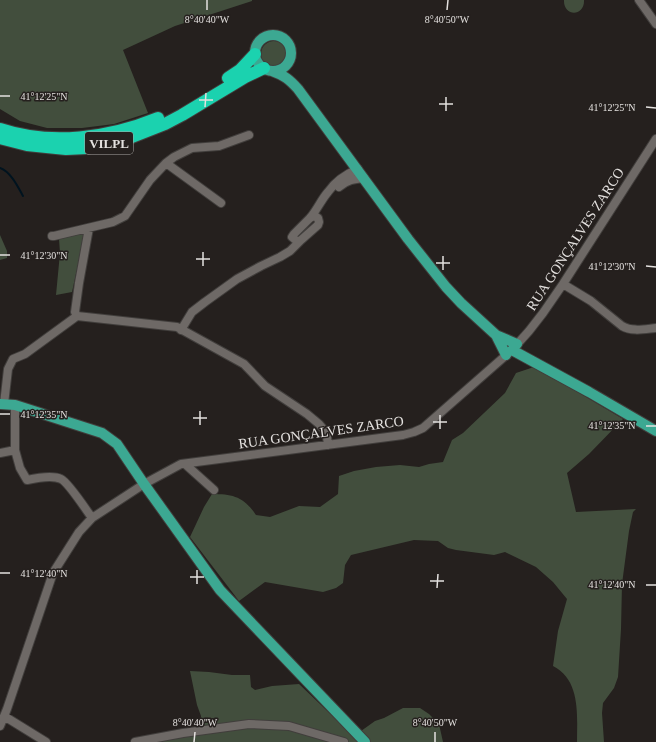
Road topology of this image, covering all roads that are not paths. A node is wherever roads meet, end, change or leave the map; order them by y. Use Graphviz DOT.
graph roads {
  1 [pos="639,0"];
  2 [pos="656,24"];
  3 [pos="255,54"];
  4 [pos="290,60"];
  5 [pos="268,70"];
  6 [pos="298,89"];
  7 [pos="0,129"];
  8 [pos="249,135"];
  9 [pos="0,138"];
  10 [pos="656,140"];
  11 [pos="348,155"];
  12 [pos="166,163"];
  13 [pos="358,169"];
  14 [pos="347,175"];
  15 [pos="364,178"];
  16 [pos="220,203"];
  17 [pos="307,221"];
  18 [pos="319,222"];
  19 [pos="89,228"];
  20 [pos="52,236"];
  21 [pos="292,237"];
  22 [pos="301,240"];
  23 [pos="267,263"];
  24 [pos="563,284"];
  25 [pos="77,316"];
  26 [pos="656,328"];
  27 [pos="181,330"];
  28 [pos="496,335"];
  29 [pos="511,350"];
  30 [pos="0,377"];
  31 [pos="6,384"];
  32 [pos="2,404"];
  33 [pos="15,405"];
  34 [pos="656,431"];
  35 [pos="328,445"];
  36 [pos="15,450"];
  37 [pos="0,453"];
  38 [pos="185,464"];
  39 [pos="144,484"];
  40 [pos="214,490"];
  41 [pos="92,518"];
  42 [pos="3,711"];
  43 [pos="0,726"];
  44 [pos="46,742"];
  45 [pos="135,742"];
  46 [pos="344,742"];
  47 [pos="364,742"];
  1 -- 2 [label="street"];
  3 -- 4 [label="main road"];
  3 -- 5 [label="main road"];
  3 -- 7 [label="highway, VILPL"];
  4 -- 5 [label="main road"];
  4 -- 6 [label="main road"];
  5 -- 6 [label="main road"];
  5 -- 9 [label="highway, VILPL"];
  6 -- 11 [label="main road"];
  8 -- 12 [label="street"];
  10 -- 24 [label="street, RUA GONÇALVES ZARCO"];
  11 -- 13 [label="main road"];
  11 -- 14 [label="street"];
  12 -- 16 [label="street"];
  12 -- 19 [label="street"];
  13 -- 14 [label="street"];
  13 -- 15 [label="main road"];
  14 -- 17 [label="street"];
  15 -- 18 [label="street"];
  15 -- 28 [label="main road"];
  17 -- 18 [label="street"];
  17 -- 21 [label="street"];
  18 -- 22 [label="street"];
  19 -- 20 [label="street"];
  19 -- 25 [label="street"];
  21 -- 22 [label="street"];
  21 -- 23 [label="street"];
  22 -- 23 [label="street"];
  23 -- 27 [label="street"];
  24 -- 26 [label="street"];
  24 -- 29 [label="street, RUA GONÇALVES ZARCO"];
  25 -- 27 [label="street"];
  25 -- 31 [label="street"];
  27 -- 35 [label="street"];
  28 -- 29 [label="main road"];
  28 -- 29 [label="main road"];
  29 -- 34 [label="main road"];
  29 -- 35 [label="street, RUA GONÇALVES ZARCO"];
  30 -- 31 [label="street"];
  31 -- 32 [label="street"];
  32 -- 33 [label="main road"];
  33 -- 36 [label="street"];
  33 -- 39 [label="main road"];
  35 -- 38 [label="street, RUA GONÇALVES ZARCO"];
  36 -- 37 [label="street"];
  36 -- 41 [label="street"];
  38 -- 39 [label="street, RUA GONÇALVES ZARCO"];
  38 -- 40 [label="street"];
  39 -- 41 [label="street, RUA GONÇALVES ZARCO"];
  39 -- 47 [label="main road"];
  41 -- 42 [label="street, RUA GONÇALVES ZARCO"];
  42 -- 43 [label="street, RUA GONÇALVES ZARCO"];
  42 -- 44 [label="street"];
  45 -- 46 [label="street"];
}
